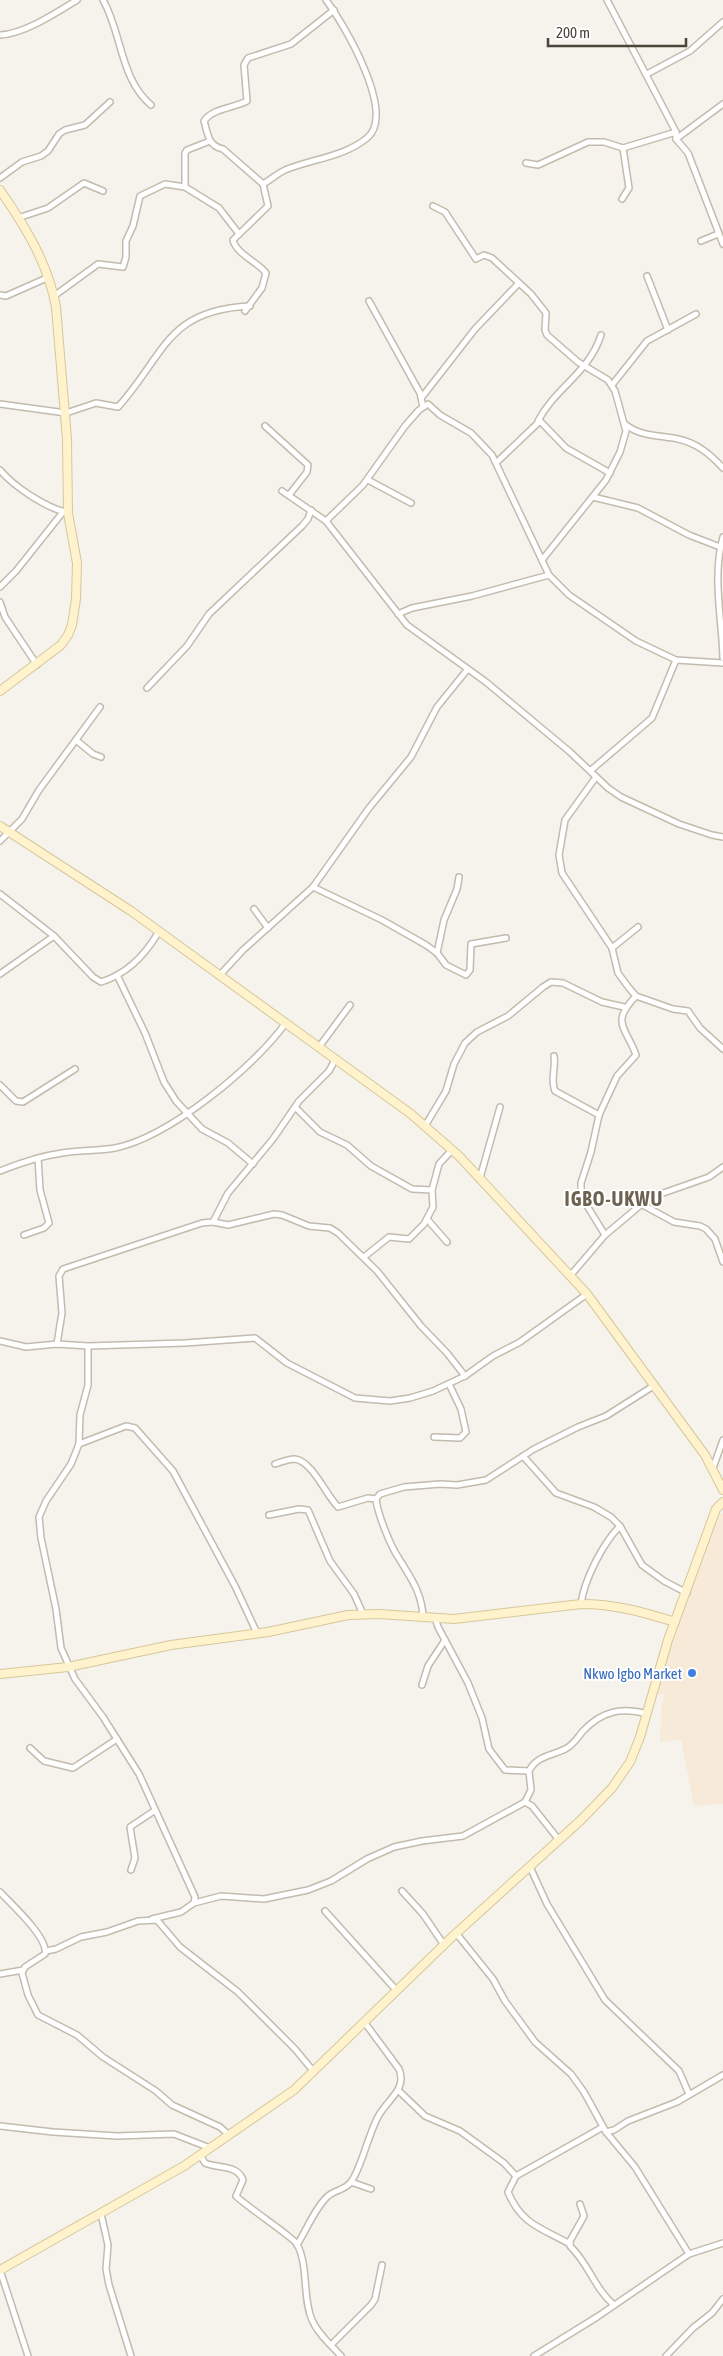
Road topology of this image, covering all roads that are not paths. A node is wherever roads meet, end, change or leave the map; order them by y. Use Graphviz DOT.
graph roads {
  1 [pos="77,0"];
  2 [pos="103,0"];
  3 [pos="326,0"];
  4 [pos="607,0"];
  5 [pos="334,10"];
  6 [pos="723,22"];
  7 [pos="0,36"];
  8 [pos="646,74"];
  9 [pos="110,102"];
  10 [pos="723,104"];
  11 [pos="151,105"];
  12 [pos="676,132"];
  13 [pos="676,140"];
  14 [pos="210,141"];
  15 [pos="623,148"];
  16 [pos="526,163"];
  17 [pos="0,178"];
  18 [pos="263,184"];
  19 [pos="185,187"];
  20 [pos="0,190"];
  21 [pos="103,191"];
  22 [pos="622,199"];
  23 [pos="433,206"];
  24 [pos="18,218"];
  25 [pos="239,234"];
  26 [pos="718,234"];
  27 [pos="701,241"];
  28 [pos="723,244"];
  29 [pos="49,276"];
  30 [pos="647,276"];
  31 [pos="519,283"];
  32 [pos="0,295"];
  33 [pos="54,296"];
  34 [pos="369,301"];
  35 [pos="250,306"];
  36 [pos="245,311"];
  37 [pos="696,314"];
  38 [pos="668,330"];
  39 [pos="601,335"];
  40 [pos="585,367"];
  41 [pos="612,385"];
  42 [pos="422,397"];
  43 [pos="0,404"];
  44 [pos="422,407"];
  45 [pos="66,412"];
  46 [pos="538,421"];
  47 [pos="626,425"];
  48 [pos="265,426"];
  49 [pos="497,462"];
  50 [pos="723,468"];
  51 [pos="0,470"];
  52 [pos="610,473"];
  53 [pos="368,480"];
  54 [pos="282,491"];
  55 [pos="289,495"];
  56 [pos="593,497"];
  57 [pos="412,503"];
  58 [pos="311,510"];
  59 [pos="65,513"];
  60 [pos="326,521"];
  61 [pos="723,537"];
  62 [pos="720,548"];
  63 [pos="542,560"];
  64 [pos="549,575"];
  65 [pos="0,588"];
  66 [pos="0,602"];
  67 [pos="398,614"];
  68 [pos="723,658"];
  69 [pos="676,660"];
  70 [pos="723,663"];
  71 [pos="37,665"];
  72 [pos="467,670"];
  73 [pos="147,688"];
  74 [pos="0,691"];
  75 [pos="100,707"];
  76 [pos="76,740"];
  77 [pos="101,757"];
  78 [pos="590,771"];
  79 [pos="596,777"];
  80 [pos="0,826"];
  81 [pos="9,832"];
  82 [pos="723,837"];
  83 [pos="0,841"];
  84 [pos="459,877"];
  85 [pos="313,887"];
  86 [pos="0,894"];
  87 [pos="254,909"];
  88 [pos="638,927"];
  89 [pos="268,928"];
  90 [pos="158,933"];
  91 [pos="54,936"];
  92 [pos="506,938"];
  93 [pos="612,948"];
  94 [pos="437,953"];
  95 [pos="0,974"];
  96 [pos="117,975"];
  97 [pos="220,976"];
  98 [pos="636,996"];
  99 [pos="350,1004"];
  100 [pos="624,1007"];
  101 [pos="286,1024"];
  102 [pos="319,1047"];
  103 [pos="723,1049"];
  104 [pos="554,1056"];
  105 [pos="335,1060"];
  106 [pos="75,1069"];
  107 [pos="0,1085"];
  108 [pos="295,1107"];
  109 [pos="500,1107"];
  110 [pos="186,1113"];
  111 [pos="599,1115"];
  112 [pos="425,1126"];
  113 [pos="452,1150"];
  114 [pos="38,1158"];
  115 [pos="253,1164"];
  116 [pos="723,1168"];
  117 [pos="0,1171"];
  118 [pos="480,1178"];
  119 [pos="432,1190"];
  120 [pos="641,1204"];
  121 [pos="426,1219"];
  122 [pos="213,1222"];
  123 [pos="24,1235"];
  124 [pos="605,1235"];
  125 [pos="447,1242"];
  126 [pos="364,1258"];
  127 [pos="723,1262"];
  128 [pos="570,1276"];
  129 [pos="587,1294"];
  130 [pos="0,1341"];
  131 [pos="57,1344"];
  132 [pos="88,1346"];
  133 [pos="465,1376"];
  134 [pos="449,1384"];
  135 [pos="654,1385"];
  136 [pos="434,1437"];
  137 [pos="723,1440"];
  138 [pos="79,1444"];
  139 [pos="523,1456"];
  140 [pos="275,1464"];
  141 [pos="713,1468"];
  142 [pos="723,1490"];
  143 [pos="376,1499"];
  144 [pos="723,1502"];
  145 [pos="723,1510"];
  146 [pos="714,1514"];
  147 [pos="269,1515"];
  148 [pos="620,1526"];
  149 [pos="687,1593"];
  150 [pos="581,1604"];
  151 [pos="363,1614"];
  152 [pos="423,1617"];
  153 [pos="435,1618"];
  154 [pos="675,1622"];
  155 [pos="257,1633"];
  156 [pos="445,1640"];
  157 [pos="68,1666"];
  158 [pos="0,1674"];
  159 [pos="422,1684"];
  160 [pos="647,1714"];
  161 [pos="117,1739"];
  162 [pos="30,1748"];
  163 [pos="529,1771"];
  164 [pos="526,1802"];
  165 [pos="154,1811"];
  166 [pos="559,1840"];
  167 [pos="530,1867"];
  168 [pos="132,1870"];
  169 [pos="402,1891"];
  170 [pos="0,1892"];
  171 [pos="194,1903"];
  172 [pos="325,1911"];
  173 [pos="165,1916"];
  174 [pos="152,1919"];
  175 [pos="167,1930"];
  176 [pos="456,1933"];
  177 [pos="444,1945"];
  178 [pos="46,1951"];
  179 [pos="23,1970"];
  180 [pos="0,1974"];
  181 [pos="396,1990"];
  182 [pos="364,2022"];
  183 [pos="314,2072"];
  184 [pos="723,2075"];
  185 [pos="399,2090"];
  186 [pos="689,2094"];
  187 [pos="0,2126"];
  188 [pos="603,2126"];
  189 [pos="606,2132"];
  190 [pos="229,2135"];
  191 [pos="210,2148"];
  192 [pos="200,2155"];
  193 [pos="516,2176"];
  194 [pos="351,2182"];
  195 [pos="371,2189"];
  196 [pos="580,2204"];
  197 [pos="101,2214"];
  198 [pos="723,2243"];
  199 [pos="570,2244"];
  200 [pos="298,2245"];
  201 [pos="689,2254"];
  202 [pos="382,2265"];
  203 [pos="0,2270"];
  204 [pos="723,2299"];
  205 [pos="614,2305"];
  206 [pos="331,2345"];
  207 [pos="28,2356"];
  208 [pos="131,2356"];
  209 [pos="341,2356"];
  210 [pos="534,2356"];
  211 [pos="666,2356"];
  1 -- 7 [label="street"];
  2 -- 11 [label="street"];
  3 -- 5 [label="street"];
  4 -- 8 [label="street"];
  5 -- 14 [label="street"];
  5 -- 18 [label="street"];
  6 -- 8 [label="street"];
  8 -- 12 [label="street"];
  9 -- 17 [label="street"];
  10 -- 13 [label="street"];
  12 -- 13 [label="street"];
  12 -- 15 [label="street"];
  13 -- 26 [label="street"];
  14 -- 18 [label="street"];
  14 -- 19 [label="street"];
  15 -- 16 [label="street"];
  15 -- 22 [label="street"];
  18 -- 25 [label="street"];
  19 -- 25 [label="street"];
  19 -- 33 [label="street"];
  20 -- 24 [label="main road"];
  21 -- 24 [label="street"];
  23 -- 31 [label="street"];
  24 -- 29 [label="main road"];
  25 -- 35 [label="street"];
  26 -- 27 [label="street"];
  26 -- 28 [label="street"];
  29 -- 32 [label="street"];
  29 -- 33 [label="main road"];
  30 -- 38 [label="street"];
  31 -- 40 [label="street"];
  31 -- 42 [label="street"];
  33 -- 45 [label="main road"];
  34 -- 42 [label="street"];
  35 -- 36 [label="street"];
  35 -- 45 [label="street"];
  37 -- 38 [label="street"];
  38 -- 41 [label="street"];
  39 -- 40 [label="street"];
  40 -- 41 [label="street"];
  40 -- 46 [label="street"];
  41 -- 47 [label="street"];
  42 -- 44 [label="street"];
  43 -- 45 [label="street"];
  44 -- 49 [label="street"];
  44 -- 53 [label="street"];
  45 -- 59 [label="main road"];
  46 -- 49 [label="street"];
  46 -- 52 [label="street"];
  47 -- 50 [label="street"];
  47 -- 52 [label="street"];
  48 -- 55 [label="street"];
  49 -- 63 [label="street"];
  51 -- 59 [label="street"];
  52 -- 56 [label="street"];
  53 -- 57 [label="street"];
  53 -- 60 [label="street"];
  54 -- 55 [label="street"];
  55 -- 58 [label="street"];
  56 -- 62 [label="street"];
  56 -- 63 [label="street"];
  58 -- 60 [label="street"];
  58 -- 73 [label="street"];
  59 -- 65 [label="street"];
  59 -- 71 [label="main road"];
  60 -- 67 [label="street"];
  61 -- 62 [label="street"];
  62 -- 68 [label="street"];
  63 -- 64 [label="street"];
  64 -- 67 [label="street"];
  64 -- 69 [label="street"];
  66 -- 71 [label="street"];
  67 -- 72 [label="street"];
  69 -- 70 [label="street"];
  69 -- 78 [label="street"];
  71 -- 74 [label="main road"];
  72 -- 78 [label="street"];
  72 -- 85 [label="street"];
  75 -- 76 [label="street"];
  76 -- 77 [label="street"];
  76 -- 81 [label="street"];
  78 -- 79 [label="street"];
  79 -- 82 [label="street"];
  79 -- 93 [label="street"];
  80 -- 81 [label="main road"];
  81 -- 83 [label="street"];
  81 -- 90 [label="main road"];
  84 -- 94 [label="street"];
  85 -- 89 [label="street"];
  85 -- 94 [label="street"];
  86 -- 91 [label="street"];
  87 -- 89 [label="street"];
  88 -- 93 [label="street"];
  89 -- 97 [label="street"];
  90 -- 96 [label="street"];
  90 -- 97 [label="main road"];
  91 -- 95 [label="street"];
  91 -- 96 [label="street"];
  92 -- 94 [label="street"];
  93 -- 98 [label="street"];
  96 -- 110 [label="street"];
  97 -- 101 [label="main road"];
  98 -- 100 [label="street"];
  98 -- 103 [label="street"];
  99 -- 102 [label="street"];
  100 -- 111 [label="street"];
  100 -- 112 [label="street"];
  101 -- 102 [label="main road"];
  101 -- 110 [label="street"];
  102 -- 105 [label="main road"];
  104 -- 111 [label="street"];
  105 -- 108 [label="street"];
  105 -- 112 [label="main road"];
  106 -- 107 [label="street"];
  108 -- 115 [label="street"];
  108 -- 119 [label="street"];
  109 -- 118 [label="street"];
  110 -- 114 [label="street"];
  110 -- 115 [label="street"];
  111 -- 124 [label="street"];
  112 -- 113 [label="main road"];
  113 -- 118 [label="main road"];
  113 -- 119 [label="street"];
  114 -- 117 [label="street"];
  114 -- 123 [label="street"];
  115 -- 122 [label="street"];
  116 -- 120 [label="street"];
  118 -- 128 [label="main road"];
  119 -- 121 [label="street"];
  120 -- 124 [label="street"];
  120 -- 127 [label="street"];
  121 -- 125 [label="street"];
  121 -- 126 [label="street"];
  122 -- 126 [label="street"];
  122 -- 131 [label="street"];
  124 -- 128 [label="street"];
  126 -- 133 [label="street"];
  128 -- 129 [label="main road"];
  129 -- 133 [label="street"];
  129 -- 135 [label="main road"];
  130 -- 131 [label="street"];
  131 -- 132 [label="street"];
  132 -- 134 [label="street"];
  132 -- 138 [label="street"];
  133 -- 134 [label="street"];
  134 -- 136 [label="street"];
  135 -- 139 [label="street"];
  135 -- 141 [label="main road"];
  137 -- 141 [label="street"];
  138 -- 155 [label="street"];
  138 -- 157 [label="street"];
  139 -- 143 [label="street"];
  139 -- 148 [label="street"];
  140 -- 143 [label="street"];
  141 -- 142 [label="main road"];
  143 -- 152 [label="street"];
  144 -- 146 [label="main road"];
  145 -- 146 [label="main road"];
  146 -- 149 [label="main road"];
  147 -- 151 [label="street"];
  148 -- 149 [label="street"];
  148 -- 150 [label="street"];
  149 -- 154 [label="main road"];
  150 -- 153 [label="main road"];
  150 -- 154 [label="main road"];
  151 -- 152 [label="main road"];
  151 -- 155 [label="main road"];
  152 -- 153 [label="main road"];
  153 -- 156 [label="street"];
  154 -- 160 [label="main road"];
  155 -- 157 [label="main road"];
  156 -- 159 [label="street"];
  156 -- 163 [label="street"];
  157 -- 158 [label="main road"];
  157 -- 161 [label="street"];
  160 -- 163 [label="street"];
  160 -- 166 [label="main road"];
  161 -- 162 [label="street"];
  161 -- 165 [label="street"];
  163 -- 164 [label="street"];
  164 -- 166 [label="street"];
  164 -- 171 [label="street"];
  165 -- 168 [label="street"];
  165 -- 171 [label="street"];
  166 -- 167 [label="main road"];
  167 -- 176 [label="main road"];
  167 -- 186 [label="street"];
  169 -- 177 [label="street"];
  170 -- 178 [label="street"];
  171 -- 173 [label="street"];
  172 -- 181 [label="street"];
  173 -- 174 [label="street"];
  173 -- 175 [label="street"];
  174 -- 175 [label="street"];
  174 -- 178 [label="street"];
  175 -- 183 [label="street"];
  176 -- 177 [label="main road"];
  176 -- 188 [label="street"];
  177 -- 181 [label="main road"];
  178 -- 179 [label="street"];
  179 -- 180 [label="street"];
  179 -- 190 [label="street"];
  181 -- 182 [label="main road"];
  182 -- 183 [label="main road"];
  182 -- 185 [label="street"];
  183 -- 190 [label="main road"];
  184 -- 186 [label="street"];
  185 -- 193 [label="street"];
  185 -- 194 [label="street"];
  186 -- 189 [label="street"];
  187 -- 191 [label="street"];
  188 -- 189 [label="street"];
  188 -- 193 [label="street"];
  189 -- 201 [label="street"];
  190 -- 191 [label="main road"];
  191 -- 192 [label="main road"];
  192 -- 197 [label="main road"];
  192 -- 200 [label="street"];
  193 -- 199 [label="street"];
  194 -- 195 [label="street"];
  194 -- 200 [label="street"];
  196 -- 199 [label="street"];
  197 -- 203 [label="main road"];
  197 -- 208 [label="street"];
  198 -- 201 [label="street"];
  199 -- 205 [label="street"];
  200 -- 206 [label="street"];
  201 -- 205 [label="street"];
  202 -- 206 [label="street"];
  203 -- 207 [label="street"];
  204 -- 211 [label="street"];
  205 -- 210 [label="street"];
  206 -- 209 [label="street"];
}
